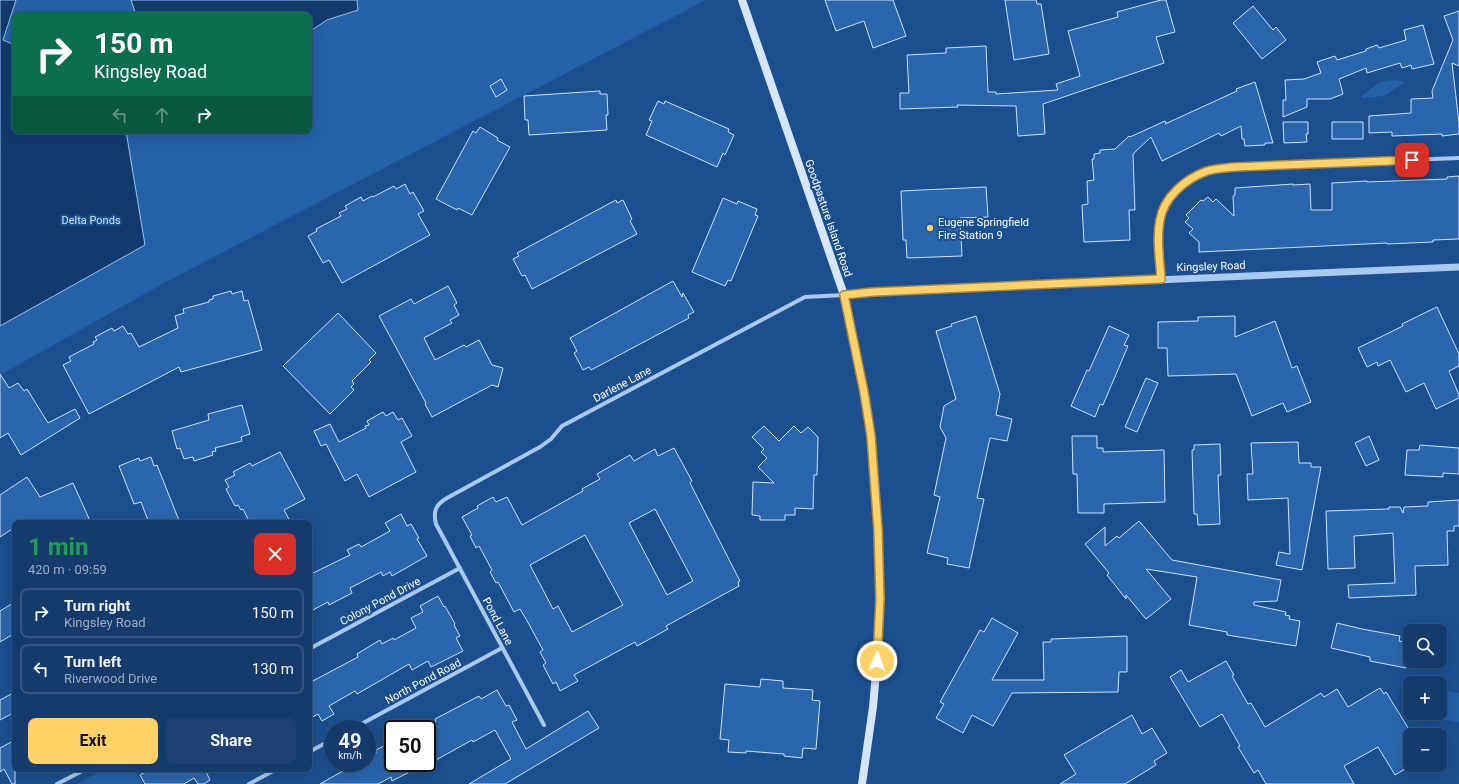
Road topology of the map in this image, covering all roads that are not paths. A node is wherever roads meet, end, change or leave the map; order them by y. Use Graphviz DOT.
graph roads {
  1 [pos="742,0"];
  2 [pos="1459,158"];
  3 [pos="1459,267"];
  4 [pos="1161,279"];
  5 [pos="844,295"];
  6 [pos="436,524"];
  7 [pos="460,568"];
  8 [pos="312,647"];
  9 [pos="502,648"];
  10 [pos="369,720"];
  11 [pos="544,725"];
  12 [pos="324,744"];
  13 [pos="312,750"];
  14 [pos="80,772"];
  15 [pos="271,772"];
  16 [pos="57,784"];
  17 [pos="249,784"];
  18 [pos="862,784"];
  1 -- 5 [label="main road, Goodpasture Island Road"];
  2 -- 4 [label="street"];
  3 -- 4 [label="street, Kingsley Road"];
  4 -- 5 [label="street, Kingsley Road"];
  5 -- 6 [label="street, Darlene Lane"];
  5 -- 18 [label="main road, Goodpasture Island Road"];
  6 -- 7 [label="street, Pond Lane"];
  7 -- 8 [label="street, Colony Pond Drive"];
  7 -- 9 [label="street, Pond Lane"];
  9 -- 10 [label="street, North Pond Road"];
  9 -- 11 [label="street, Pond Lane"];
  12 -- 13 [label="street"];
  14 -- 16 [label="street"];
  15 -- 17 [label="street"];
}
